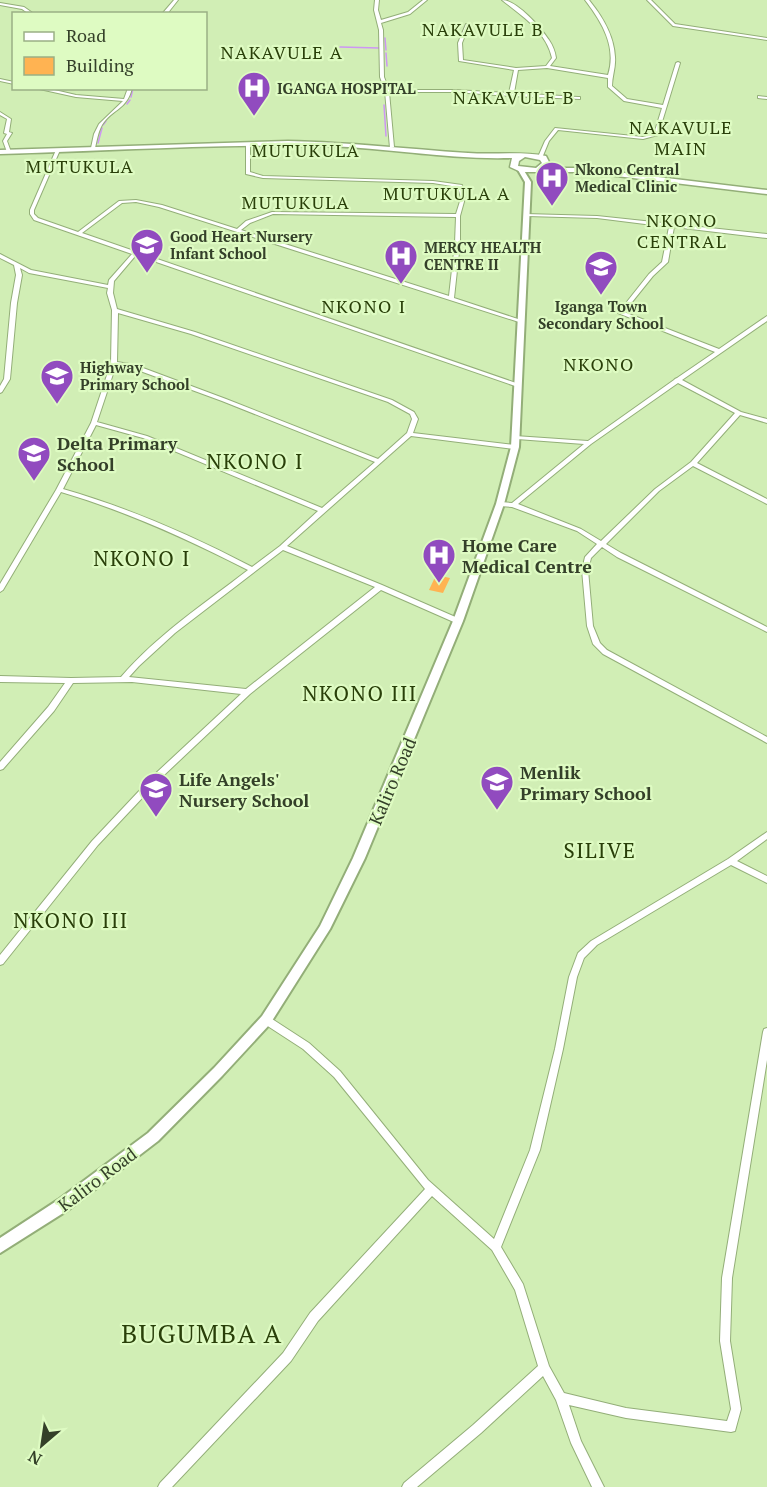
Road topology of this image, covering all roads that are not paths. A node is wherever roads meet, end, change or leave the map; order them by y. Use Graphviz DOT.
graph roads {
  1 [pos="176,0"];
  2 [pos="377,0"];
  3 [pos="425,0"];
  4 [pos="504,0"];
  5 [pos="587,0"];
  6 [pos="649,0"];
  7 [pos="0,4"];
  8 [pos="29,12"];
  9 [pos="166,12"];
  10 [pos="380,22"];
  11 [pos="467,25"];
  12 [pos="767,39"];
  13 [pos="678,63"];
  14 [pos="548,67"];
  15 [pos="516,69"];
  16 [pos="610,77"];
  17 [pos="47,90"];
  18 [pos="129,90"];
  19 [pos="387,91"];
  20 [pos="511,94"];
  21 [pos="760,97"];
  22 [pos="578,98"];
  23 [pos="767,98"];
  24 [pos="126,100"];
  25 [pos="665,107"];
  26 [pos="0,113"];
  27 [pos="248,144"];
  28 [pos="392,147"];
  29 [pos="93,148"];
  30 [pos="58,150"];
  31 [pos="4,152"];
  32 [pos="477,156"];
  33 [pos="520,156"];
  34 [pos="542,158"];
  35 [pos="517,168"];
  36 [pos="540,170"];
  37 [pos="583,170"];
  38 [pos="528,182"];
  39 [pos="767,192"];
  40 [pos="527,215"];
  41 [pos="458,216"];
  42 [pos="672,226"];
  43 [pos="237,231"];
  44 [pos="81,232"];
  45 [pos="767,236"];
  46 [pos="135,253"];
  47 [pos="0,256"];
  48 [pos="16,264"];
  49 [pos="111,287"];
  50 [pos="451,299"];
  51 [pos="115,310"];
  52 [pos="767,318"];
  53 [pos="521,321"];
  54 [pos="719,351"];
  55 [pos="114,363"];
  56 [pos="676,380"];
  57 [pos="517,385"];
  58 [pos="0,391"];
  59 [pos="739,413"];
  60 [pos="767,421"];
  61 [pos="94,423"];
  62 [pos="410,434"];
  63 [pos="516,442"];
  64 [pos="590,443"];
  65 [pos="379,461"];
  66 [pos="693,463"];
  67 [pos="59,490"];
  68 [pos="767,501"];
  69 [pos="500,504"];
  70 [pos="513,505"];
  71 [pos="323,511"];
  72 [pos="602,542"];
  73 [pos="282,547"];
  74 [pos="251,569"];
  75 [pos="380,587"];
  76 [pos="0,590"];
  77 [pos="458,621"];
  78 [pos="767,630"];
  79 [pos="0,679"];
  80 [pos="123,679"];
  81 [pos="71,681"];
  82 [pos="247,692"];
  83 [pos="767,740"];
  84 [pos="0,766"];
  85 [pos="767,835"];
  86 [pos="731,861"];
  87 [pos="767,880"];
  88 [pos="0,961"];
  89 [pos="266,1020"];
  90 [pos="767,1032"];
  91 [pos="432,1189"];
  92 [pos="0,1246"];
  93 [pos="496,1247"];
  94 [pos="544,1368"];
  95 [pos="561,1398"];
  96 [pos="164,1487"];
  97 [pos="408,1487"];
  98 [pos="598,1487"];
  1 -- 9 [label="street"];
  2 -- 10 [label="street"];
  3 -- 10 [label="street"];
  4 -- 14 [label="street"];
  5 -- 16 [label="street"];
  6 -- 12 [label="street"];
  7 -- 8 [label="street"];
  10 -- 19 [label="street"];
  11 -- 15 [label="street"];
  13 -- 25 [label="street"];
  14 -- 15 [label="street"];
  14 -- 16 [label="street"];
  15 -- 20 [label="street"];
  16 -- 25 [label="street"];
  17 -- 24 [label="street"];
  18 -- 24 [label="street"];
  19 -- 20 [label="street"];
  19 -- 28 [label="street"];
  20 -- 22 [label="street"];
  21 -- 23 [label="street"];
  24 -- 29 [label="street"];
  25 -- 34 [label="street"];
  26 -- 31 [label="street"];
  27 -- 28 [label="main road"];
  27 -- 29 [label="main road"];
  27 -- 41 [label="street"];
  28 -- 32 [label="main road"];
  29 -- 30 [label="main road"];
  30 -- 31 [label="main road"];
  30 -- 44 [label="street"];
  32 -- 33 [label="main road"];
  32 -- 35 [label="main road"];
  33 -- 34 [label="main road"];
  33 -- 35 [label="main road"];
  34 -- 36 [label="main road"];
  34 -- 37 [label="main road"];
  35 -- 36 [label="main road"];
  35 -- 38 [label="main road"];
  36 -- 37 [label="main road"];
  36 -- 38 [label="main road"];
  37 -- 39 [label="main road"];
  38 -- 40 [label="main road, Kaliro Road"];
  40 -- 42 [label="street"];
  40 -- 53 [label="main road, Kaliro Road"];
  41 -- 43 [label="street"];
  41 -- 50 [label="street"];
  42 -- 45 [label="street"];
  42 -- 54 [label="street"];
  43 -- 44 [label="street"];
  43 -- 50 [label="street"];
  44 -- 46 [label="street"];
  46 -- 49 [label="street"];
  46 -- 57 [label="street"];
  47 -- 48 [label="street"];
  48 -- 49 [label="street"];
  48 -- 58 [label="street"];
  49 -- 51 [label="street"];
  50 -- 53 [label="street"];
  51 -- 55 [label="street"];
  51 -- 62 [label="street"];
  52 -- 54 [label="street"];
  53 -- 57 [label="main road, Kaliro Road"];
  54 -- 56 [label="street"];
  55 -- 61 [label="street"];
  55 -- 65 [label="street"];
  56 -- 59 [label="street"];
  56 -- 64 [label="street"];
  57 -- 63 [label="main road, Kaliro Road"];
  59 -- 60 [label="street"];
  59 -- 66 [label="street"];
  61 -- 67 [label="street"];
  61 -- 71 [label="street"];
  62 -- 63 [label="street"];
  62 -- 65 [label="street"];
  63 -- 64 [label="street"];
  63 -- 69 [label="main road, Kaliro Road"];
  64 -- 70 [label="street"];
  65 -- 71 [label="street"];
  66 -- 68 [label="street"];
  66 -- 72 [label="street"];
  67 -- 74 [label="street"];
  67 -- 76 [label="street"];
  69 -- 70 [label="street"];
  69 -- 77 [label="main road, Kaliro Road"];
  70 -- 72 [label="street"];
  71 -- 73 [label="street"];
  72 -- 78 [label="street"];
  72 -- 83 [label="street"];
  73 -- 74 [label="street"];
  73 -- 75 [label="street"];
  74 -- 80 [label="street"];
  75 -- 77 [label="street"];
  75 -- 82 [label="street"];
  77 -- 89 [label="main road, Kaliro Road"];
  79 -- 81 [label="street"];
  80 -- 81 [label="street"];
  80 -- 82 [label="street"];
  81 -- 84 [label="street"];
  82 -- 88 [label="street"];
  85 -- 86 [label="street"];
  86 -- 87 [label="street"];
  86 -- 93 [label="street"];
  89 -- 91 [label="street"];
  89 -- 92 [label="main road, Kaliro Road"];
  90 -- 95 [label="street"];
  91 -- 93 [label="street"];
  91 -- 96 [label="street"];
  93 -- 94 [label="street"];
  94 -- 95 [label="street"];
  94 -- 97 [label="street"];
  95 -- 98 [label="street"];
}
